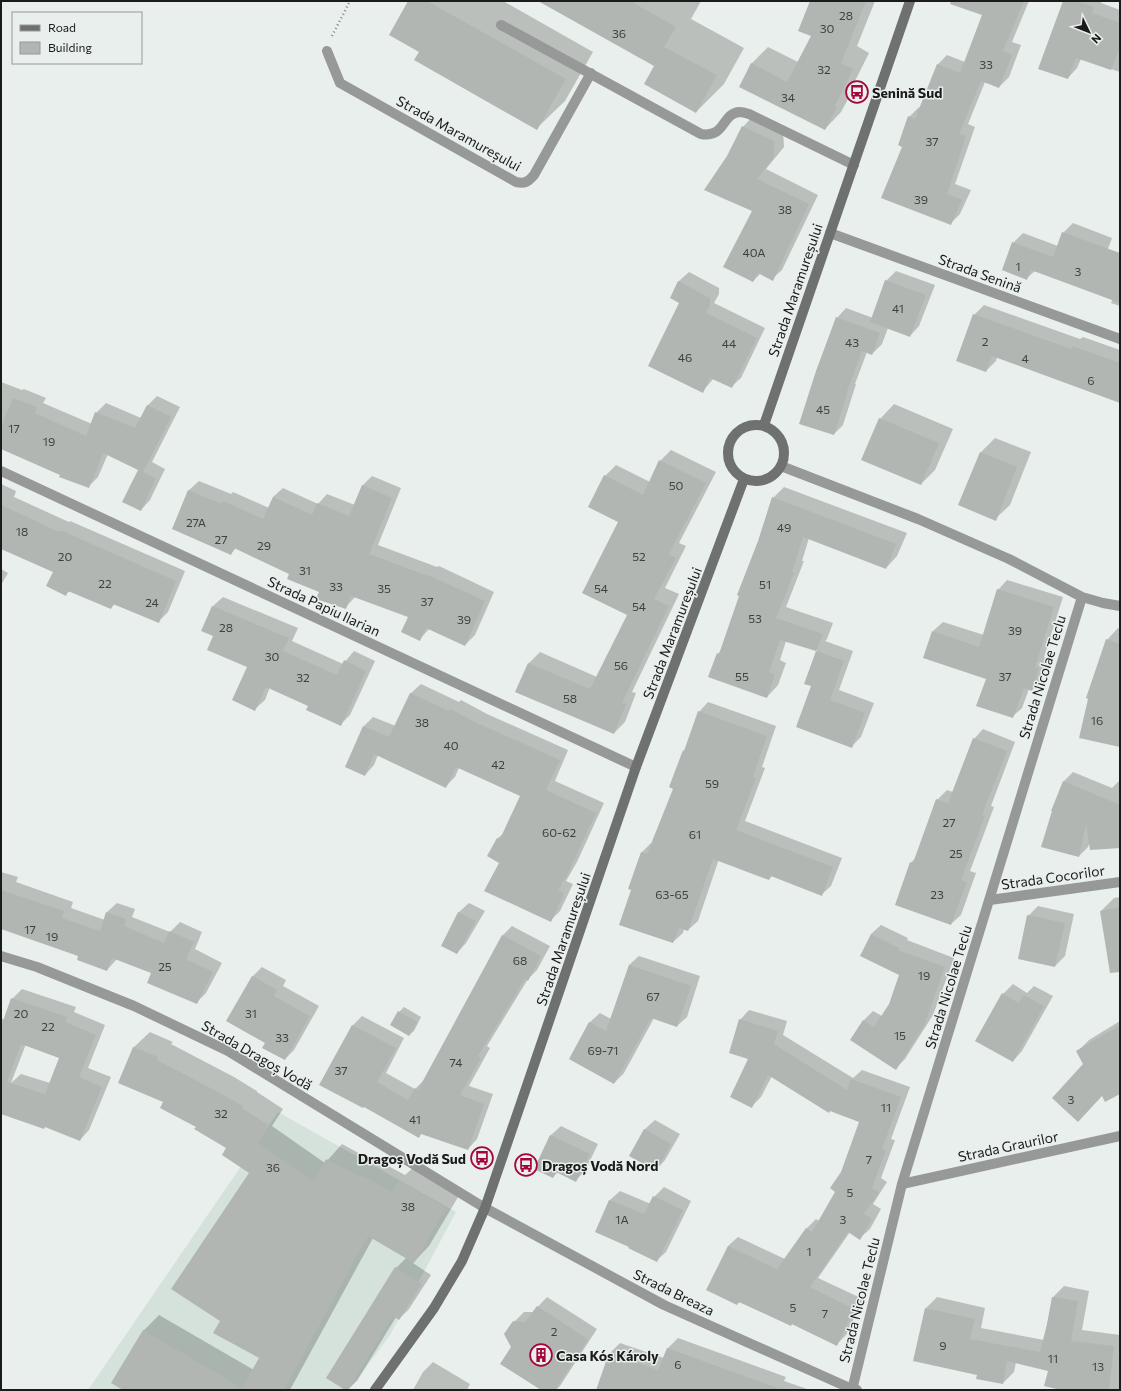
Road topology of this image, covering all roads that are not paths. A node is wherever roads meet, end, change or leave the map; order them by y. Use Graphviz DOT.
graph roads {
  1 [pos="910,1"];
  2 [pos="501,25"];
  3 [pos="327,51"];
  4 [pos="591,73"];
  5 [pos="854,165"];
  6 [pos="830,232"];
  7 [pos="1120,339"];
  8 [pos="764,425"];
  9 [pos="781,466"];
  10 [pos="1,471"];
  11 [pos="744,479"];
  12 [pos="1082,597"];
  13 [pos="1120,606"];
  14 [pos="636,767"];
  15 [pos="1120,882"];
  16 [pos="990,900"];
  17 [pos="1,956"];
  18 [pos="1120,1136"];
  19 [pos="902,1184"];
  20 [pos="485,1208"];
  21 [pos="375,1390"];
  22 [pos="853,1390"];
  1 -- 5 [label="main road, Strada Maramureșului"];
  2 -- 4 [label="street"];
  3 -- 4 [label="street, Strada Maramureșului"];
  4 -- 5 [label="street"];
  5 -- 6 [label="main road, Strada Maramureșului"];
  6 -- 7 [label="street, Strada Senină"];
  6 -- 8 [label="main road, Strada Maramureșului"];
  8 -- 9 [label="main road"];
  8 -- 11 [label="main road"];
  9 -- 11 [label="main road"];
  9 -- 12 [label="street"];
  10 -- 14 [label="street, Strada Papiu Ilarian"];
  11 -- 14 [label="main road, Strada Maramureșului"];
  12 -- 13 [label="street"];
  12 -- 16 [label="street, Strada Nicolae Teclu"];
  14 -- 20 [label="main road, Strada Maramureșului"];
  15 -- 16 [label="street, Strada Cocorilor"];
  16 -- 19 [label="street, Strada Nicolae Teclu"];
  17 -- 20 [label="street, Strada Dragoș Vodă"];
  18 -- 19 [label="street, Strada Graurilor"];
  19 -- 22 [label="street, Strada Nicolae Teclu"];
  20 -- 21 [label="main road, Strada Maramureșului"];
  20 -- 22 [label="street, Strada Breaza"];
}
